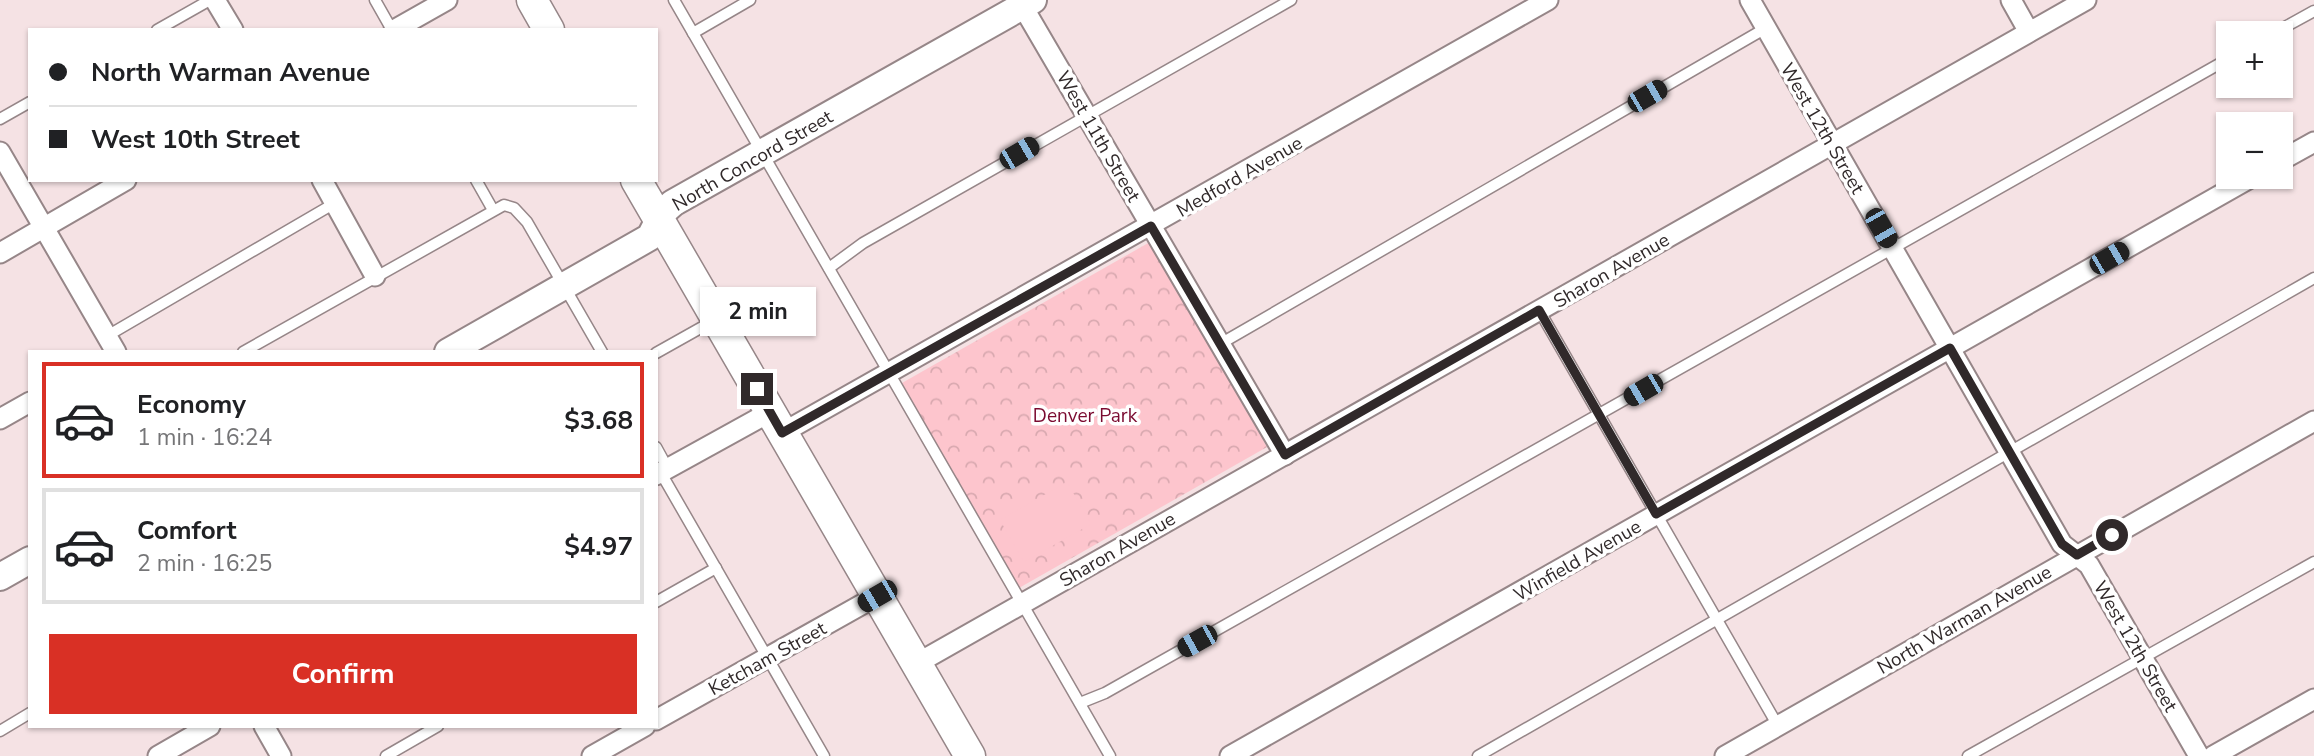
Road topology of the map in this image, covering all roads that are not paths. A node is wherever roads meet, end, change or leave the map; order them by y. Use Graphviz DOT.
graph roads {
  1 [pos="212,0"];
  2 [pos="375,0"];
  3 [pos="447,0"];
  4 [pos="531,0"];
  5 [pos="674,0"];
  6 [pos="750,0"];
  7 [pos="1291,0"];
  8 [pos="1548,0"];
  9 [pos="1750,0"];
  10 [pos="2011,0"];
  11 [pos="2086,0"];
  12 [pos="1025,2"];
  13 [pos="2314,11"];
  14 [pos="2293,23"];
  15 [pos="161,28"];
  16 [pos="232,28"];
  17 [pos="392,28"];
  18 [pos="397,28"];
  19 [pos="548,28"];
  20 [pos="1766,28"];
  21 [pos="2029,32"];
  22 [pos="693,33"];
  23 [pos="2216,66"];
  24 [pos="28,103"];
  25 [pos="1087,115"];
  26 [pos="0,119"];
  27 [pos="2314,142"];
  28 [pos="1833,144"];
  29 [pos="0,152"];
  30 [pos="763,153"];
  31 [pos="2293,154"];
  32 [pos="124,182"];
  33 [pos="323,182"];
  34 [pos="477,182"];
  35 [pos="637,182"];
  36 [pos="2231,189"];
  37 [pos="335,203"];
  38 [pos="494,211"];
  39 [pos="660,222"];
  40 [pos="1151,226"];
  41 [pos="44,229"];
  42 [pos="1893,249"];
  43 [pos="0,253"];
  44 [pos="829,268"];
  45 [pos="376,276"];
  46 [pos="2314,278"];
  47 [pos="562,287"];
  48 [pos="1539,310"];
  49 [pos="716,319"];
  50 [pos="112,344"];
  51 [pos="1220,344"];
  52 [pos="1950,348"];
  53 [pos="246,350"];
  54 [pos="452,350"];
  55 [pos="601,350"];
  56 [pos="658,352"];
  57 [pos="890,374"];
  58 [pos="28,403"];
  59 [pos="1598,415"];
  60 [pos="0,419"];
  61 [pos="2314,421"];
  62 [pos="776,423"];
  63 [pos="2010,454"];
  64 [pos="1285,455"];
  65 [pos="662,472"];
  66 [pos="1656,514"];
  67 [pos="2077,555"];
  68 [pos="28,561"];
  69 [pos="2314,562"];
  70 [pos="716,568"];
  71 [pos="0,577"];
  72 [pos="877,596"];
  73 [pos="658,601"];
  74 [pos="1023,603"];
  75 [pos="1718,621"];
  76 [pos="767,658"];
  77 [pos="2144,659"];
  78 [pos="916,664"];
  79 [pos="2314,699"];
  80 [pos="1080,703"];
  81 [pos="28,714"];
  82 [pos="658,719"];
  83 [pos="1778,726"];
  84 [pos="207,728"];
  85 [pos="265,728"];
  86 [pos="435,728"];
  87 [pos="641,728"];
  88 [pos="0,731"];
  89 [pos="158,756"];
  90 [pos="281,756"];
  91 [pos="386,756"];
  92 [pos="592,756"];
  93 [pos="824,756"];
  94 [pos="970,756"];
  95 [pos="1111,756"];
  96 [pos="1230,756"];
  97 [pos="1478,756"];
  98 [pos="1725,756"];
  99 [pos="1968,756"];
  100 [pos="2199,756"];
  101 [pos="2213,756"];
  1 -- 15 [label="lane"];
  1 -- 16 [label="street"];
  2 -- 17 [label="lane"];
  3 -- 18 [label="street"];
  4 -- 19 [label="main road"];
  5 -- 22 [label="lane"];
  6 -- 22 [label="lane"];
  7 -- 25 [label="lane"];
  8 -- 40 [label="street, Medford Avenue"];
  9 -- 20 [label="street, West 12th Street"];
  10 -- 21 [label="street"];
  11 -- 21 [label="street, Sharon Avenue"];
  12 -- 25 [label="street, West 11th Street"];
  12 -- 30 [label="main road, North Concord Street"];
  13 -- 14 [label="lane"];
  20 -- 28 [label="street, West 12th Street"];
  20 -- 51 [label="lane"];
  21 -- 28 [label="street, Sharon Avenue"];
  22 -- 30 [label="lane"];
  23 -- 42 [label="lane"];
  24 -- 26 [label="lane"];
  25 -- 40 [label="street, West 11th Street"];
  25 -- 44 [label="lane"];
  27 -- 31 [label="street"];
  28 -- 42 [label="street, West 12th Street"];
  28 -- 48 [label="street, Sharon Avenue"];
  29 -- 41 [label="street"];
  30 -- 39 [label="main road, North Concord Street"];
  30 -- 44 [label="lane"];
  32 -- 41 [label="street"];
  33 -- 37 [label="street"];
  34 -- 38 [label="lane"];
  35 -- 39 [label="main road"];
  36 -- 52 [label="street, Winfield Avenue"];
  37 -- 45 [label="street"];
  37 -- 50 [label="lane"];
  38 -- 45 [label="lane"];
  38 -- 47 [label="lane"];
  39 -- 47 [label="main road, North Concord Street"];
  39 -- 49 [label="main road"];
  40 -- 51 [label="street, West 11th Street"];
  40 -- 57 [label="street, Medford Avenue"];
  41 -- 43 [label="street"];
  41 -- 50 [label="street"];
  42 -- 52 [label="street, West 12th Street"];
  42 -- 59 [label="lane"];
  44 -- 57 [label="lane"];
  45 -- 53 [label="lane"];
  46 -- 63 [label="lane"];
  47 -- 54 [label="main road, North Concord Street"];
  47 -- 55 [label="lane"];
  48 -- 59 [label="lane"];
  48 -- 64 [label="street, Sharon Avenue"];
  49 -- 56 [label="lane"];
  49 -- 62 [label="main road"];
  51 -- 64 [label="street, West 11th Street"];
  52 -- 63 [label="street, West 12th Street"];
  52 -- 66 [label="street, Winfield Avenue"];
  57 -- 62 [label="street, Medford Avenue"];
  57 -- 74 [label="lane"];
  58 -- 60 [label="street"];
  59 -- 66 [label="lane"];
  59 -- 80 [label="lane"];
  61 -- 67 [label="street, North Warman Avenue"];
  62 -- 65 [label="street, Medford Avenue"];
  62 -- 72 [label="main road"];
  63 -- 67 [label="street, West 12th Street"];
  63 -- 75 [label="lane"];
  64 -- 74 [label="street, Sharon Avenue"];
  65 -- 70 [label="lane"];
  66 -- 75 [label="lane"];
  66 -- 96 [label="street, Winfield Avenue"];
  67 -- 77 [label="street, West 12th Street"];
  67 -- 83 [label="street, North Warman Avenue"];
  68 -- 71 [label="main road"];
  69 -- 77 [label="lane"];
  70 -- 73 [label="lane"];
  70 -- 76 [label="lane"];
  72 -- 76 [label="street, Ketcham Street"];
  72 -- 78 [label="main road"];
  74 -- 78 [label="street, Sharon Avenue"];
  74 -- 80 [label="lane"];
  75 -- 83 [label="lane"];
  75 -- 97 [label="lane"];
  76 -- 82 [label="street, Ketcham Street"];
  76 -- 93 [label="lane"];
  77 -- 99 [label="lane"];
  77 -- 100 [label="street, West 12th Street"];
  78 -- 94 [label="main road"];
  79 -- 101 [label="street"];
  80 -- 95 [label="lane"];
  81 -- 88 [label="lane"];
  83 -- 98 [label="street, North Warman Avenue"];
  84 -- 89 [label="street"];
  85 -- 90 [label="street"];
  86 -- 91 [label="lane"];
  87 -- 92 [label="street"];
}
